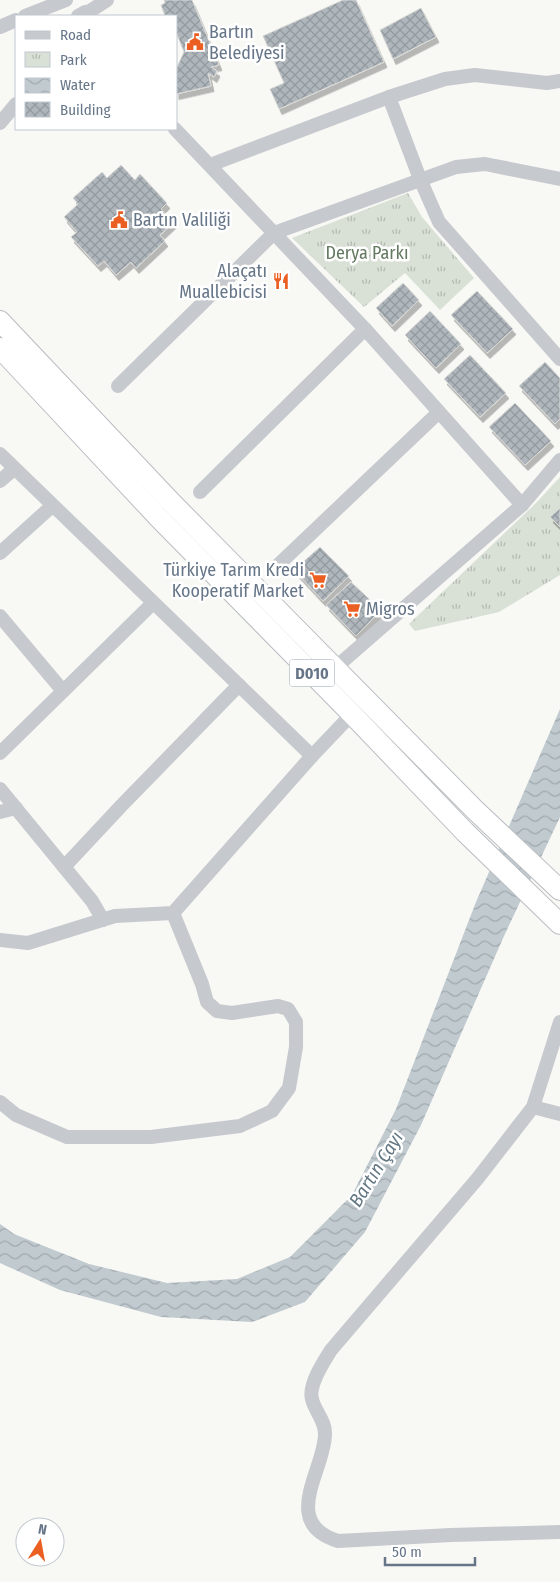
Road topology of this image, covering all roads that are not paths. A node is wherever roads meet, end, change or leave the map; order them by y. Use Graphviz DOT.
graph roads {
  1 [pos="108,0"];
  2 [pos="80,9"];
  3 [pos="33,15"];
  4 [pos="560,81"];
  5 [pos="389,97"];
  6 [pos="15,105"];
  7 [pos="0,123"];
  8 [pos="177,130"];
  9 [pos="210,165"];
  10 [pos="420,179"];
  11 [pos="560,179"];
  12 [pos="274,233"];
  13 [pos="0,321"];
  14 [pos="365,329"];
  15 [pos="0,348"];
  16 [pos="560,358"];
  17 [pos="118,386"];
  18 [pos="439,412"];
  19 [pos="0,454"];
  20 [pos="560,460"];
  21 [pos="14,468"];
  22 [pos="0,481"];
  23 [pos="200,492"];
  24 [pos="522,505"];
  25 [pos="52,506"];
  26 [pos="0,553"];
  27 [pos="276,567"];
  28 [pos="153,602"];
  29 [pos="0,616"];
  30 [pos="335,668"];
  31 [pos="239,685"];
  32 [pos="63,690"];
  33 [pos="352,714"];
  34 [pos="0,753"];
  35 [pos="312,756"];
  36 [pos="0,788"];
  37 [pos="16,808"];
  38 [pos="0,812"];
  39 [pos="64,867"];
  40 [pos="560,890"];
  41 [pos="173,913"];
  42 [pos="555,919"];
  43 [pos="103,920"];
  44 [pos="0,940"];
  45 [pos="560,1022"];
  46 [pos="0,1102"];
  47 [pos="533,1107"];
  48 [pos="560,1114"];
  49 [pos="560,1532"];
  1 -- 2 [label="street"];
  2 -- 3 [label="street"];
  4 -- 5 [label="street"];
  5 -- 9 [label="street"];
  5 -- 10 [label="street"];
  6 -- 7 [label="street"];
  8 -- 9 [label="street"];
  9 -- 12 [label="street"];
  10 -- 11 [label="street"];
  10 -- 12 [label="street"];
  10 -- 16 [label="street"];
  12 -- 14 [label="street"];
  12 -- 17 [label="street"];
  13 -- 30 [label="highway, D010"];
  14 -- 18 [label="street"];
  14 -- 23 [label="street"];
  15 -- 33 [label="highway, D010"];
  18 -- 24 [label="street"];
  18 -- 27 [label="street"];
  19 -- 21 [label="street"];
  20 -- 24 [label="street"];
  21 -- 22 [label="street"];
  21 -- 25 [label="street"];
  24 -- 30 [label="street"];
  25 -- 26 [label="street"];
  25 -- 28 [label="street"];
  28 -- 31 [label="street"];
  28 -- 32 [label="street"];
  29 -- 32 [label="street"];
  30 -- 40 [label="highway, D010"];
  31 -- 35 [label="street"];
  31 -- 39 [label="street"];
  32 -- 34 [label="street"];
  33 -- 35 [label="street"];
  33 -- 42 [label="highway, D010"];
  35 -- 41 [label="street"];
  36 -- 37 [label="street"];
  37 -- 38 [label="street"];
  37 -- 39 [label="street"];
  39 -- 43 [label="street"];
  41 -- 43 [label="street"];
  41 -- 46 [label="street"];
  43 -- 44 [label="street"];
  45 -- 47 [label="street"];
  47 -- 48 [label="street"];
  47 -- 49 [label="street"];
}
